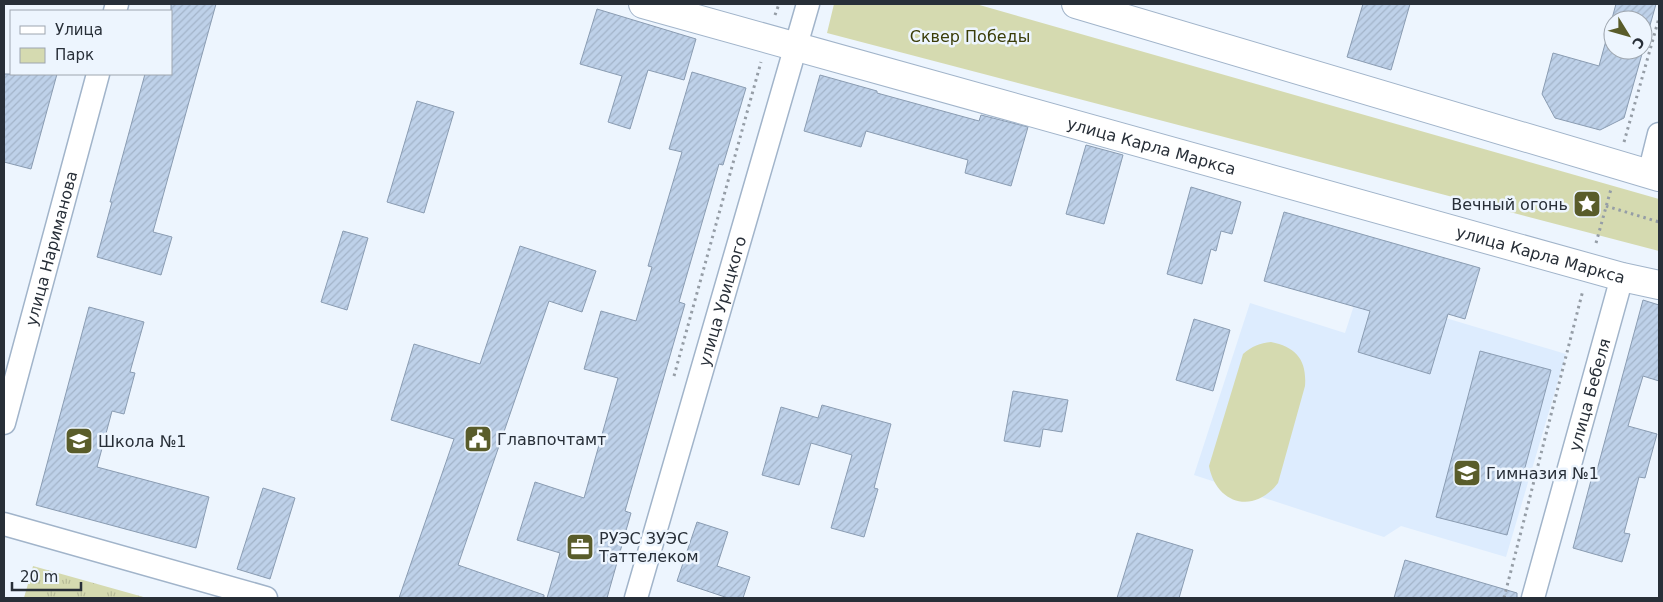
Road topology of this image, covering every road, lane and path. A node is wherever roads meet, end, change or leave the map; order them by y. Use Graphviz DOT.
graph roads {
  1 [pos="643,4"];
  2 [pos="778,4"];
  3 [pos="808,4"];
  4 [pos="1076,4"];
  5 [pos="1659,18"];
  6 [pos="767,39"];
  7 [pos="796,47"];
  8 [pos="98,75"];
  9 [pos="1659,134"];
  10 [pos="1618,165"];
  11 [pos="1654,176"];
  12 [pos="1606,206"];
  13 [pos="1659,222"];
  14 [pos="1589,268"];
  15 [pos="1622,277"];
  16 [pos="1659,286"];
  17 [pos="673,380"];
  18 [pos="4,423"];
  19 [pos="4,524"];
  20 [pos="266,598"];
  21 [pos="636,598"];
  22 [pos="1504,598"];
  23 [pos="1533,598"];
  1 -- 6 [label="main road, улица Карла Маркса"];
  2 -- 6 [label="path"];
  3 -- 7 [label="street, улица Урицкого"];
  4 -- 10 [label="main road"];
  5 -- 10 [label="path"];
  6 -- 7 [label="main road, улица Карла Маркса"];
  6 -- 17 [label="path"];
  7 -- 14 [label="main road, улица Карла Маркса"];
  7 -- 21 [label="street, улица Урицкого"];
  8 -- 18 [label="street, улица Нариманова"];
  9 -- 11 [label="street"];
  10 -- 11 [label="main road"];
  10 -- 12 [label="path"];
  12 -- 13 [label="path"];
  12 -- 14 [label="path"];
  14 -- 15 [label="main road, улица Карла Маркса"];
  14 -- 22 [label="path"];
  15 -- 16 [label="main road, улица Карла Маркса"];
  15 -- 23 [label="street, улица Бебеля"];
  19 -- 20 [label="street"];
}
